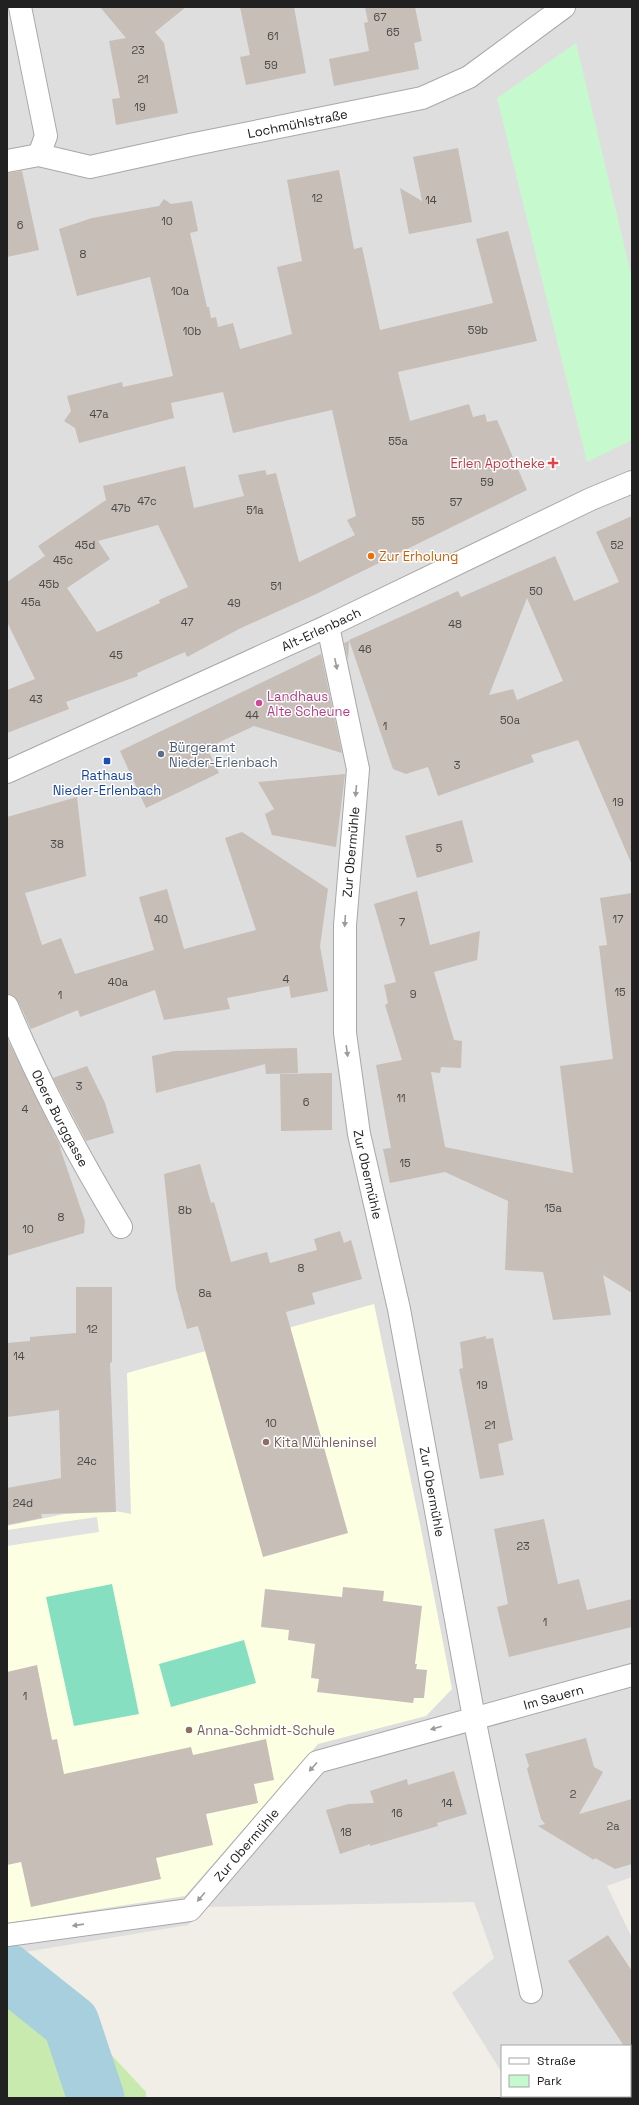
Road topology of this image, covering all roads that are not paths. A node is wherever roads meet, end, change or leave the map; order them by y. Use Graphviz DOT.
graph roads {
  1 [pos="20,7"];
  2 [pos="564,7"];
  3 [pos="39,155"];
  4 [pos="7,161"];
  5 [pos="632,482"];
  6 [pos="328,626"];
  7 [pos="7,772"];
  8 [pos="7,1006"];
  9 [pos="121,1227"];
  10 [pos="632,1675"];
  11 [pos="474,1718"];
  12 [pos="7,1935"];
  13 [pos="531,1992"];
  1 -- 3 [label="street"];
  2 -- 3 [label="street, Lochmühlstraße"];
  3 -- 4 [label="street, Lochmühlstraße"];
  5 -- 6 [label="street, Alt-Erlenbach"];
  6 -- 7 [label="street, Alt-Erlenbach"];
  6 -- 11 [label="street, Zur Obermühle, one-way"];
  8 -- 9 [label="street, Obere Burggasse"];
  10 -- 11 [label="street, Im Sauern"];
  11 -- 12 [label="street, Zur Obermühle, one-way"];
  11 -- 13 [label="street, Zur Obermühle"];
}
